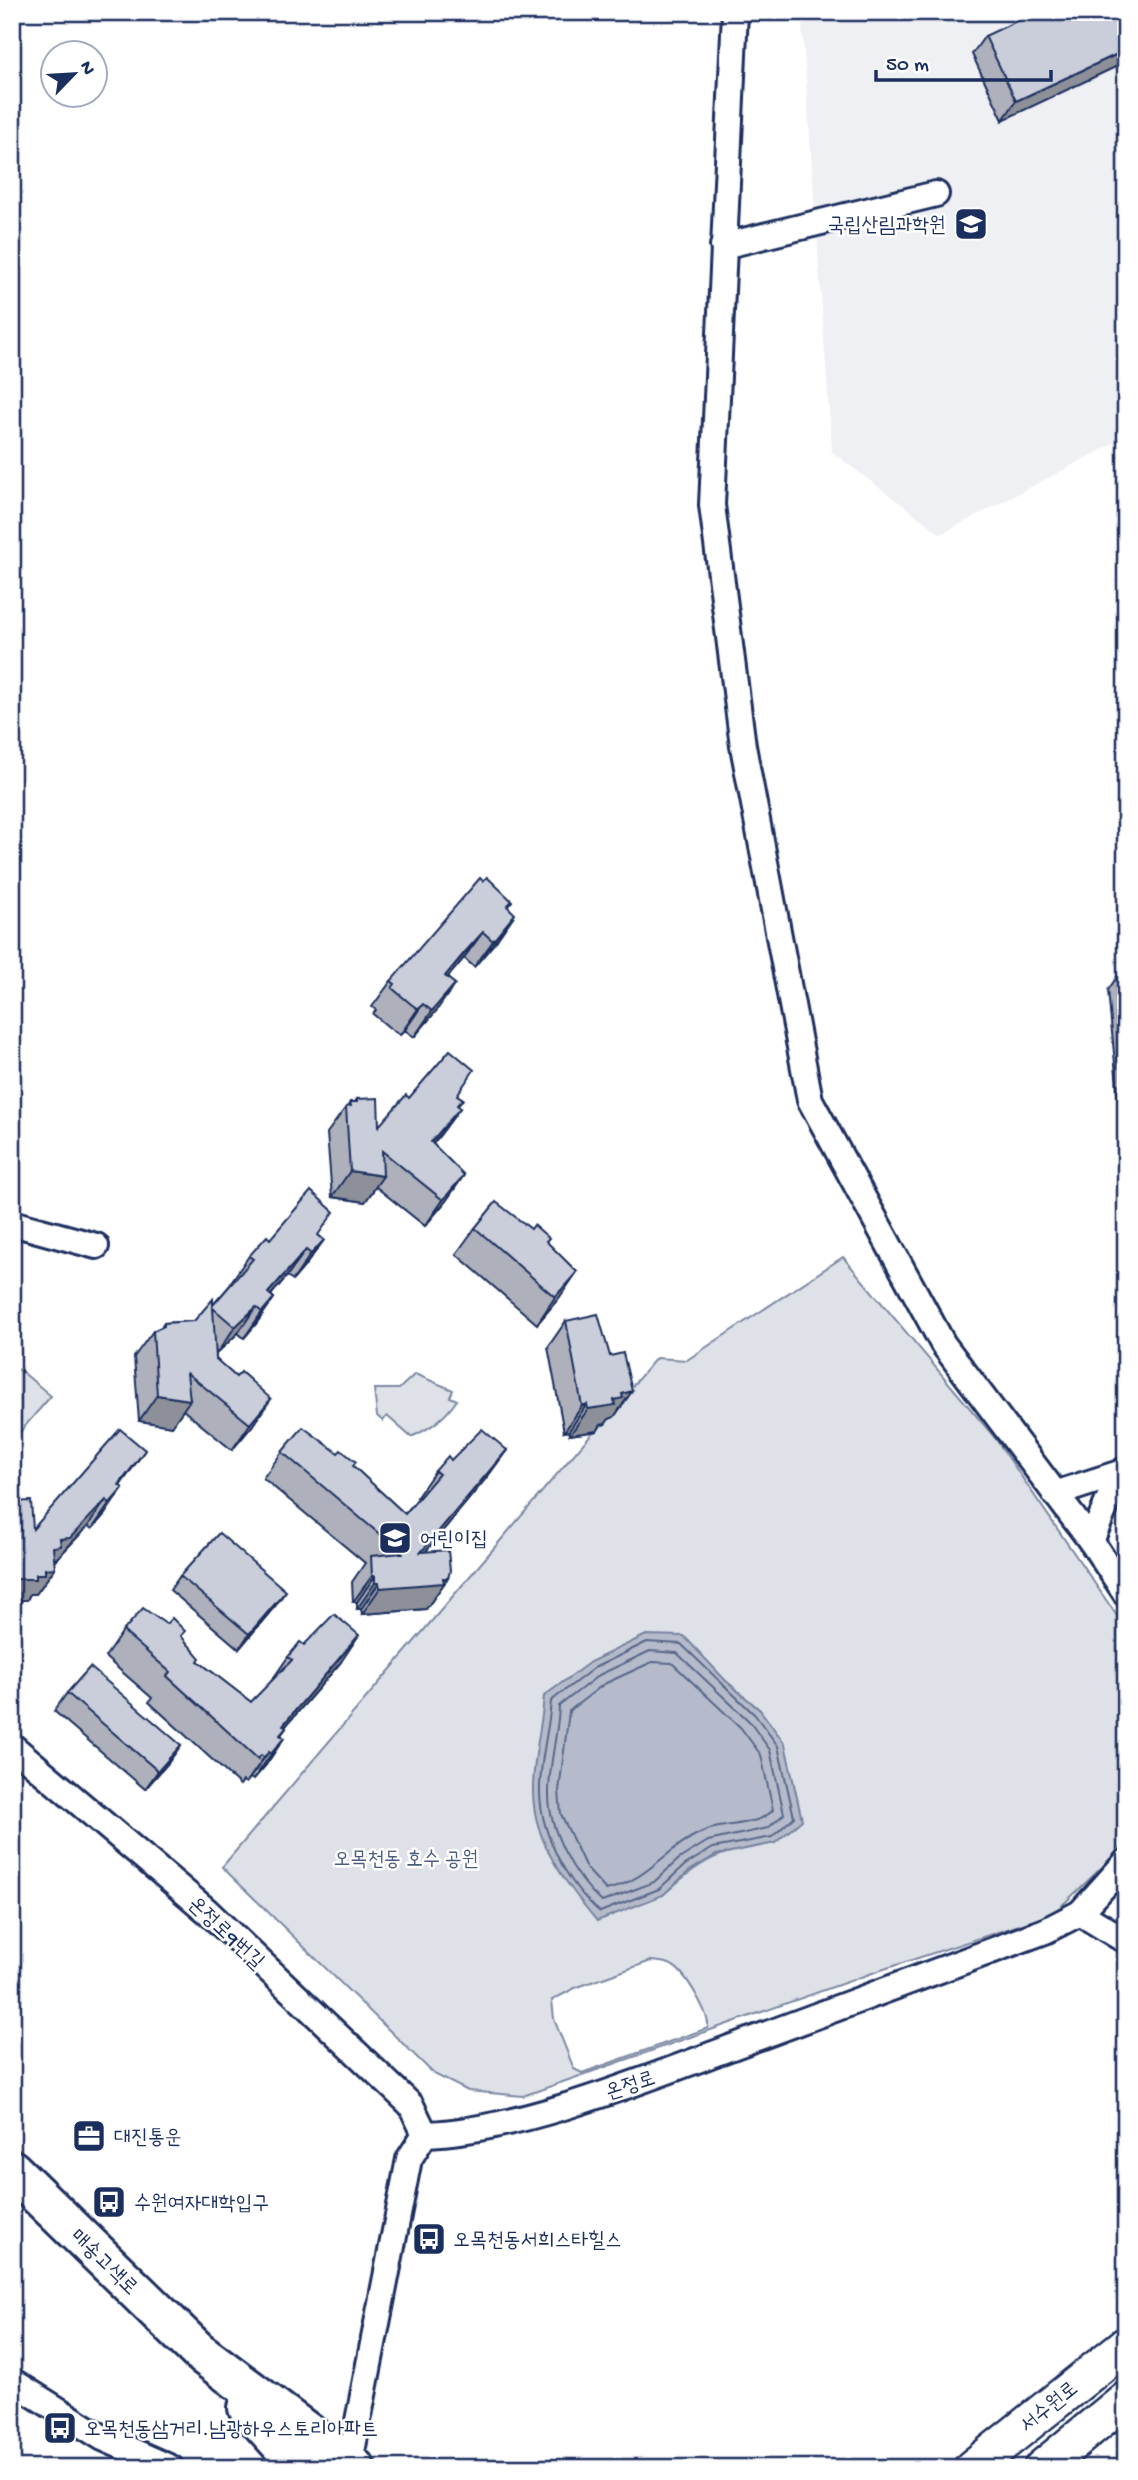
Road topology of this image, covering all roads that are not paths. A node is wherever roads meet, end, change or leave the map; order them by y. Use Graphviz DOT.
graph roads {
  1 [pos="735,12"];
  2 [pos="936,194"];
  3 [pos="723,246"];
  4 [pos="12,1223"];
  5 [pos="96,1247"];
  6 [pos="1123,1471"];
  7 [pos="1055,1494"];
  8 [pos="1091,1541"];
  9 [pos="1126,1594"];
  10 [pos="12,1746"];
  11 [pos="1126,1862"];
  12 [pos="1080,1913"];
  13 [pos="1126,1941"];
  14 [pos="425,2134"];
  15 [pos="12,2170"];
  16 [pos="1126,2345"];
  17 [pos="198,2351"];
  18 [pos="12,2381"];
  19 [pos="1126,2399"];
  20 [pos="349,2466"];
  21 [pos="171,2468"];
  22 [pos="302,2468"];
  23 [pos="972,2468"];
  24 [pos="1042,2468"];
  1 -- 3 [label="street"];
  2 -- 3 [label="street"];
  3 -- 7 [label="street"];
  4 -- 5 [label="street"];
  6 -- 7 [label="street"];
  6 -- 8 [label="street"];
  7 -- 8 [label="street"];
  8 -- 9 [label="street"];
  10 -- 14 [label="street, 온정로9번길"];
  11 -- 12 [label="street, 온정로"];
  12 -- 13 [label="street"];
  12 -- 14 [label="street, 온정로"];
  14 -- 20 [label="street"];
  15 -- 17 [label="main road, 매송고색로"];
  16 -- 23 [label="street, 서수원로"];
  17 -- 20 [label="main road, 매송고색로"];
  17 -- 22 [label="main road, 매송고색로"];
  18 -- 21 [label="street"];
  19 -- 24 [label="street, 서수원로"];
}
